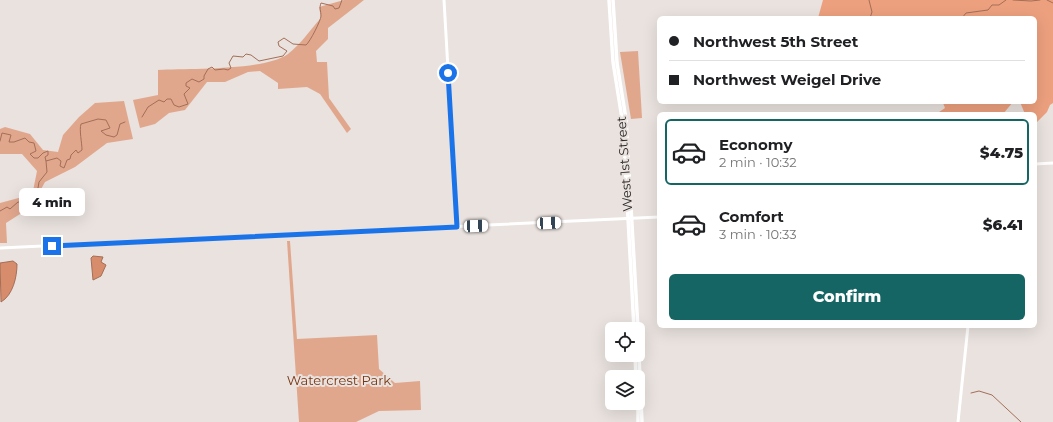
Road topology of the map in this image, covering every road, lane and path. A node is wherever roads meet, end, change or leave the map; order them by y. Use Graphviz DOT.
graph roads {
  1 [pos="444,0"];
  2 [pos="609,0"];
  3 [pos="613,0"];
  4 [pos="1053,163"];
  5 [pos="1037,164"];
  6 [pos="657,217"];
  7 [pos="629,219"];
  8 [pos="457,227"];
  9 [pos="0,248"];
  10 [pos="634,322"];
  11 [pos="637,322"];
  12 [pos="968,328"];
  13 [pos="639,362"];
  14 [pos="638,410"];
  15 [pos="638,422"];
  16 [pos="642,422"];
  17 [pos="958,422"];
  1 -- 8 [label="street"];
  2 -- 7 [label="main road, West 1st Street"];
  3 -- 7 [label="main road, West 1st Street"];
  4 -- 5 [label="street"];
  6 -- 7 [label="street"];
  7 -- 8 [label="street"];
  7 -- 10 [label="main road, West 1st Street"];
  7 -- 11 [label="main road, West 1st Street"];
  8 -- 9 [label="street"];
  12 -- 17 [label="street"];
  13 -- 16 [label="main road"];
  14 -- 15 [label="main road"];
}
